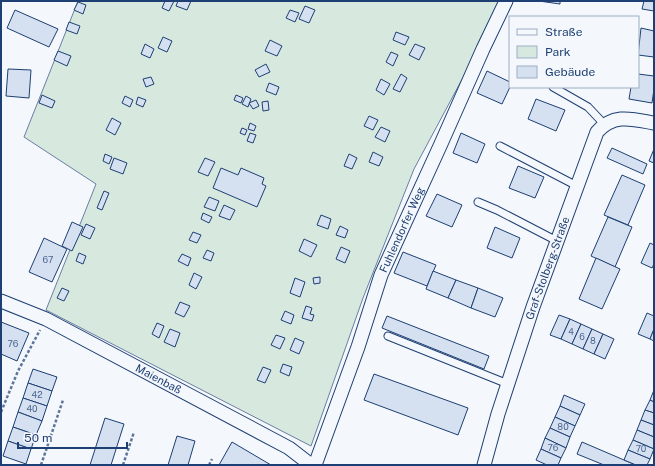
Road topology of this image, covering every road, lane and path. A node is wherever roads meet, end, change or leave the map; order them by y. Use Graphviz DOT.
graph roads {
  1 [pos="506,1"];
  2 [pos="555,88"];
  3 [pos="654,123"];
  4 [pos="604,124"];
  5 [pos="500,146"];
  6 [pos="577,186"];
  7 [pos="478,202"];
  8 [pos="557,240"];
  9 [pos="1,301"];
  10 [pos="46,319"];
  11 [pos="388,336"];
  12 [pos="508,384"];
  13 [pos="63,400"];
  14 [pos="1,412"];
  15 [pos="134,432"];
  16 [pos="212,459"];
  17 [pos="41,465"];
  18 [pos="123,465"];
  19 [pos="209,465"];
  20 [pos="311,465"];
  21 [pos="315,465"];
  22 [pos="484,465"];
  1 -- 21 [label="street, Fuhlendorfer Weg"];
  2 -- 4 [label="lane"];
  3 -- 4 [label="street"];
  4 -- 6 [label="street, Graf-Stolberg-Straße"];
  5 -- 6 [label="lane"];
  6 -- 8 [label="street, Graf-Stolberg-Straße"];
  7 -- 8 [label="lane"];
  8 -- 12 [label="street, Graf-Stolberg-Straße"];
  9 -- 10 [label="street, Maienbaß"];
  10 -- 14 [label="path"];
  10 -- 20 [label="street, Maienbaß"];
  11 -- 12 [label="lane"];
  12 -- 22 [label="street, Graf-Stolberg-Straße"];
  13 -- 17 [label="path"];
  15 -- 18 [label="path"];
  16 -- 19 [label="path"];
}
